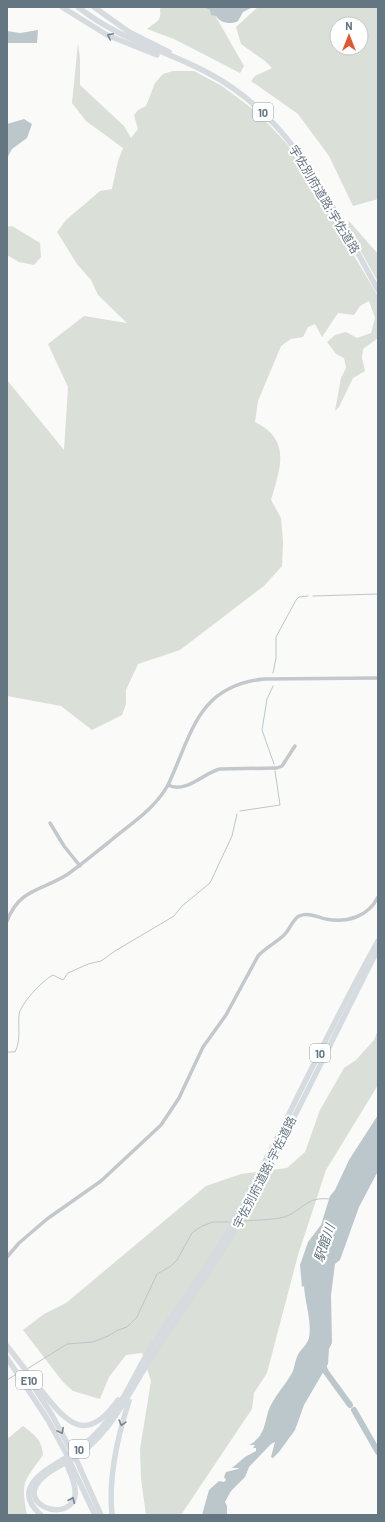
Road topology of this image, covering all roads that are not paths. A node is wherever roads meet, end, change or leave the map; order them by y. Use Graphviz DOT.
graph roads {
  1 [pos="62,7"];
  2 [pos="78,7"];
  3 [pos="94,7"];
  4 [pos="199,69"];
  5 [pos="378,290"];
  6 [pos="378,678"];
  7 [pos="295,746"];
  8 [pos="168,785"];
  9 [pos="50,823"];
  10 [pos="80,866"];
  11 [pos="378,897"];
  12 [pos="7,921"];
  13 [pos="378,940"];
  14 [pos="377,950"];
  15 [pos="269,1159"];
  16 [pos="7,1257"];
  17 [pos="7,1346"];
  18 [pos="7,1350"];
  19 [pos="7,1358"];
  20 [pos="145,1362"];
  21 [pos="135,1374"];
  22 [pos="134,1386"];
  23 [pos="47,1413"];
  24 [pos="71,1462"];
  25 [pos="40,1515"];
  26 [pos="95,1515"];
  27 [pos="101,1515"];
  28 [pos="112,1515"];
  4 -- 1 [label="highway, one-way"];
  2 -- 4 [label="highway, 宇佐別府道路;宇佐道路 / 10"];
  3 -- 4 [label="highway"];
  4 -- 5 [label="highway, 宇佐別府道路;宇佐道路 / 10"];
  6 -- 8 [label="street"];
  7 -- 8 [label="street"];
  8 -- 10 [label="street"];
  9 -- 10 [label="street"];
  10 -- 12 [label="street"];
  11 -- 16 [label="street"];
  13 -- 14 [label="highway, 宇佐別府道路;宇佐道路"];
  14 -- 15 [label="highway, 宇佐別府道路;宇佐道路 / 10"];
  15 -- 20 [label="highway, 宇佐別府道路;宇佐道路 / 10"];
  15 -- 20 [label="highway, 宇佐別府道路;宇佐道路 / 10"];
  17 -- 21 [label="highway"];
  18 -- 23 [label="highway, E10"];
  19 -- 23 [label="highway, E10"];
  20 -- 21 [label="highway, 宇佐別府道路;宇佐道路 / 10"];
  20 -- 22 [label="highway, 宇佐別府道路;宇佐道路 / 10"];
  21 -- 25 [label="highway, 10"];
  22 -- 24 [label="highway, one-way"];
  22 -- 28 [label="highway, 10, one-way"];
  23 -- 23 [label="highway, E10, one-way"];
  24 -- 26 [label="highway"];
  24 -- 27 [label="highway"];
}
